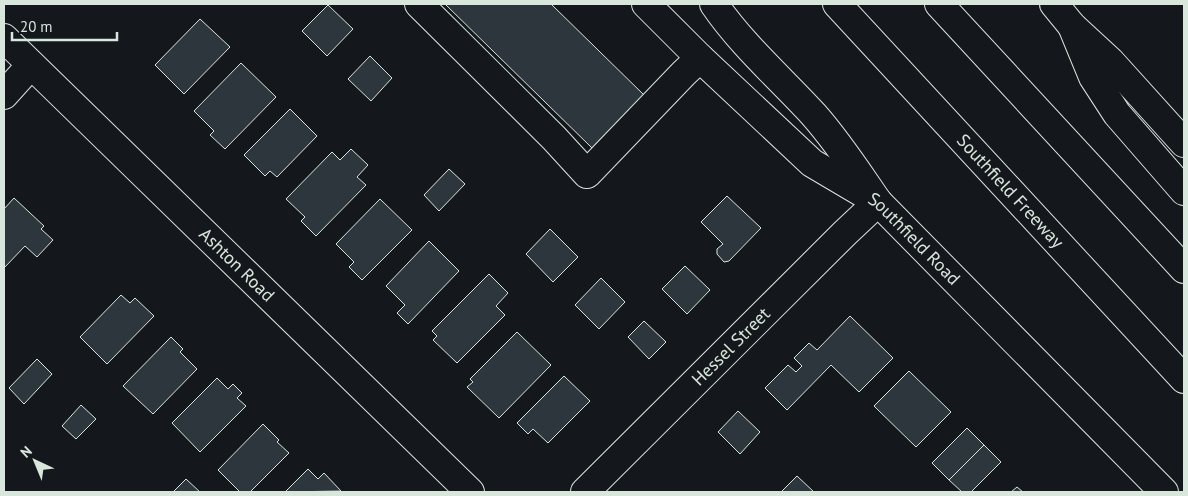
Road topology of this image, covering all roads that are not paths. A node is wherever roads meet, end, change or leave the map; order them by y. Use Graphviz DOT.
graph roads {
  1 [pos="420,4"];
  2 [pos="646,4"];
  3 [pos="714,4"];
  4 [pos="836,4"];
  5 [pos="939,4"];
  6 [pos="1061,11"];
  7 [pos="4,38"];
  8 [pos="700,58"];
  9 [pos="32,65"];
  10 [pos="4,95"];
  11 [pos="1184,143"];
  12 [pos="1184,191"];
  13 [pos="878,202"];
  14 [pos="1184,269"];
  15 [pos="1184,379"];
  16 [pos="470,492"];
  17 [pos="585,492"];
  18 [pos="1164,492"];
  1 -- 8 [label="main road"];
  2 -- 8 [label="main road, Southfield Road"];
  3 -- 13 [label="main road"];
  4 -- 15 [label="main road, Southfield Freeway"];
  5 -- 14 [label="main road"];
  6 -- 11 [label="main road"];
  6 -- 12 [label="main road"];
  7 -- 9 [label="main road, Ashton Road"];
  8 -- 13 [label="main road, Southfield Road"];
  9 -- 10 [label="main road"];
  9 -- 16 [label="main road, Ashton Road"];
  13 -- 17 [label="main road, Hessel Street"];
  13 -- 18 [label="main road, Southfield Road"];
}
